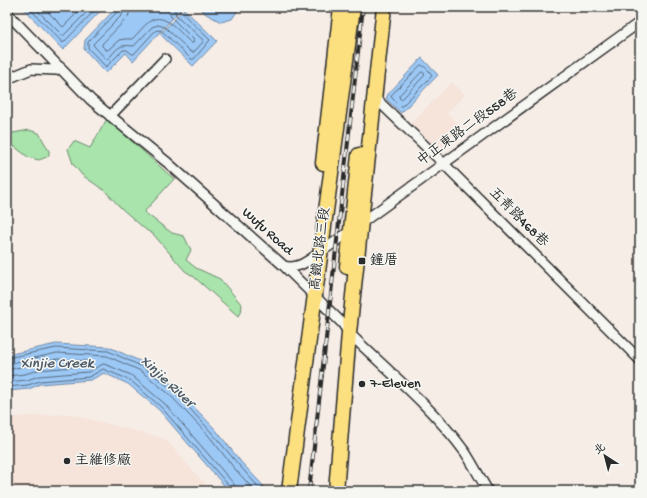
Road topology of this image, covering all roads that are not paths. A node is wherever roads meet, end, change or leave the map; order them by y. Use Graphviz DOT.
graph roads {
  1 [pos="342,7"];
  2 [pos="353,7"];
  3 [pos="375,7"];
  4 [pos="384,7"];
  5 [pos="637,7"];
  6 [pos="640,10"];
  7 [pos="7,13"];
  8 [pos="640,22"];
  9 [pos="165,58"];
  10 [pos="60,67"];
  11 [pos="7,79"];
  12 [pos="375,98"];
  13 [pos="110,116"];
  14 [pos="443,163"];
  15 [pos="356,226"];
  16 [pos="316,254"];
  17 [pos="284,266"];
  18 [pos="312,295"];
  19 [pos="346,328"];
  20 [pos="640,360"];
  21 [pos="287,487"];
  22 [pos="328,491"];
  23 [pos="336,491"];
  24 [pos="488,491"];
  1 -- 16 [label="main road, 高鐵北路三段"];
  2 -- 16 [label="main road, 高鐵北路三段"];
  3 -- 15 [label="main road, 高鐵北路三段"];
  4 -- 12 [label="main road, 高鐵北路三段"];
  5 -- 6 [label="street"];
  7 -- 10 [label="street, Wufu Road"];
  8 -- 14 [label="street, 中正東路二段558巷"];
  9 -- 13 [label="street"];
  10 -- 11 [label="street"];
  10 -- 13 [label="street, Wufu Road"];
  12 -- 14 [label="street, 五青路468巷"];
  12 -- 15 [label="main road, 高鐵北路三段"];
  13 -- 17 [label="street, Wufu Road"];
  14 -- 15 [label="street, 中正東路二段558巷"];
  14 -- 20 [label="street, 五青路468巷"];
  15 -- 16 [label="street, 中正東路二段558巷"];
  15 -- 19 [label="main road, 高鐵北路三段"];
  16 -- 17 [label="street, 中正東路二段558巷"];
  16 -- 18 [label="main road, 高鐵北路三段"];
  17 -- 18 [label="street, Wufu Road"];
  18 -- 19 [label="street, Wufu Road"];
  18 -- 21 [label="main road, 高鐵北路三段"];
  19 -- 22 [label="main road, 高鐵北路三段"];
  19 -- 23 [label="main road, 高鐵北路三段"];
  19 -- 24 [label="street, Wufu Road"];
}
